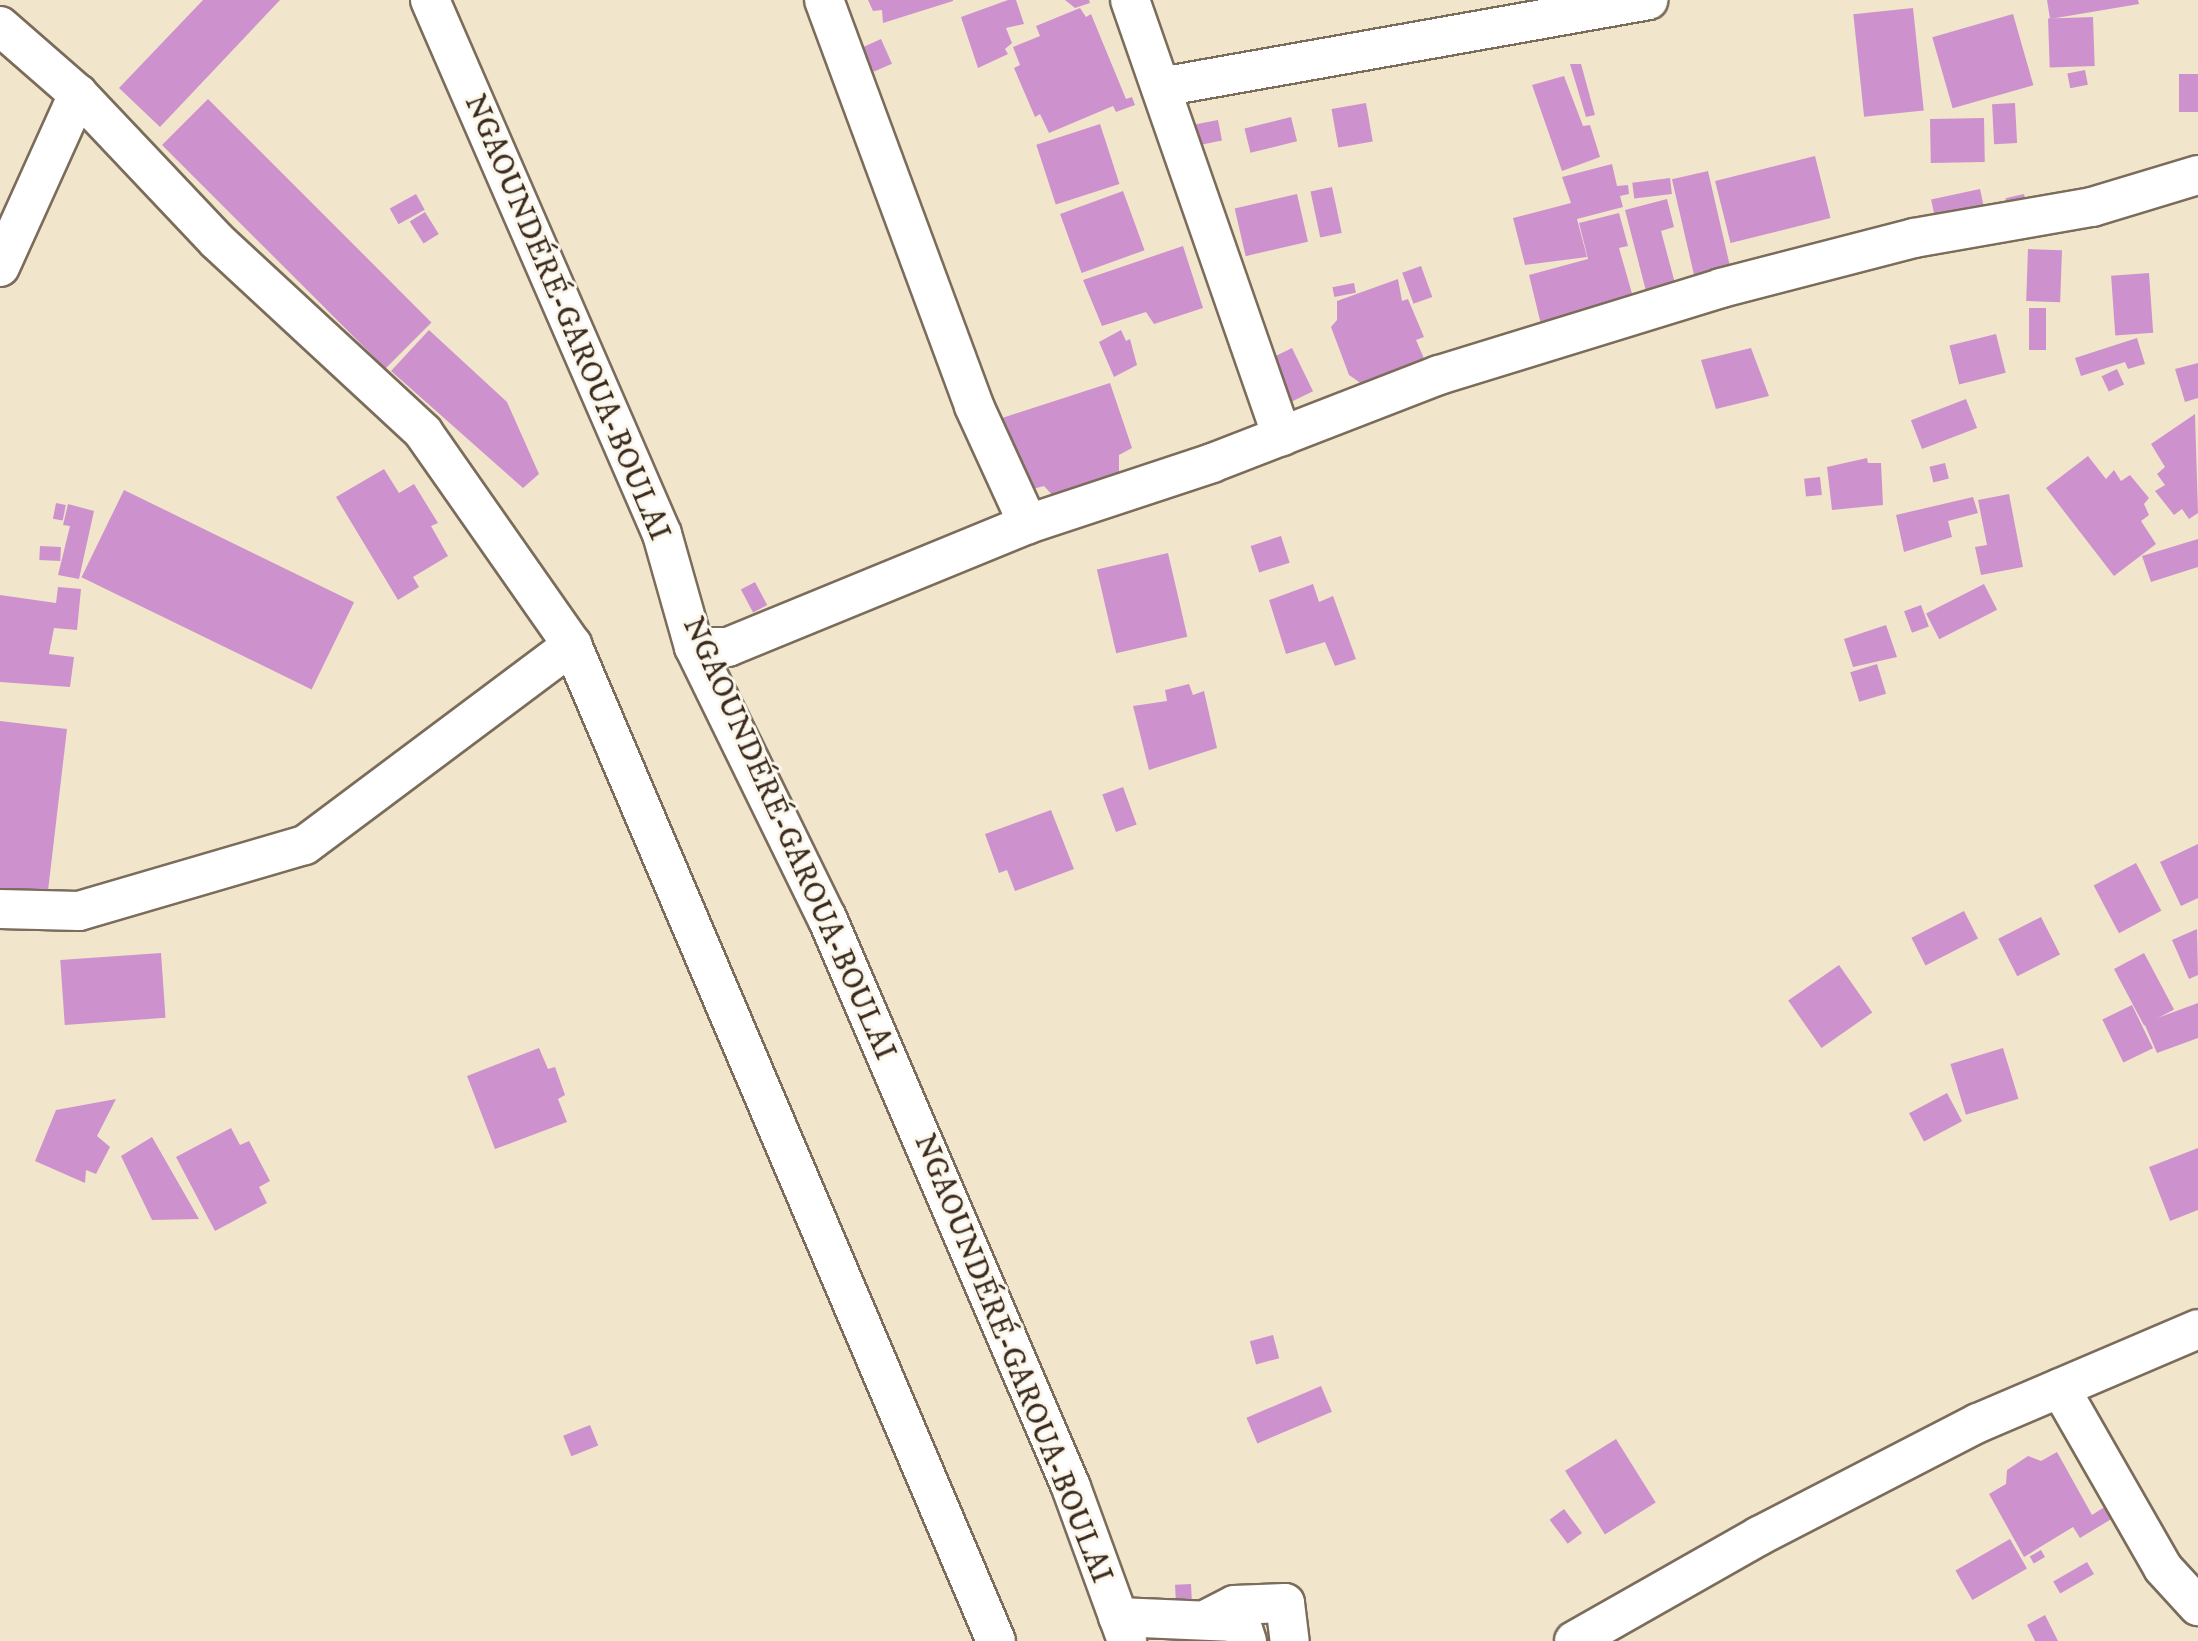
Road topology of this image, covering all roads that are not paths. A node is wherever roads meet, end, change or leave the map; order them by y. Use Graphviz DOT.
graph roads {
  1 [pos="429,0"];
  2 [pos="824,0"];
  3 [pos="1129,0"];
  4 [pos="1648,0"];
  5 [pos="0,26"];
  6 [pos="1161,87"];
  7 [pos="78,94"];
  8 [pos="2198,175"];
  9 [pos="0,267"];
  10 [pos="1282,436"];
  11 [pos="1028,524"];
  12 [pos="572,645"];
  13 [pos="694,647"];
  14 [pos="0,909"];
  15 [pos="2198,1329"];
  16 [pos="2060,1388"];
  17 [pos="2198,1606"];
  18 [pos="1209,1618"];
  19 [pos="1122,1629"];
  20 [pos="996,1641"];
  21 [pos="1247,1641"];
  22 [pos="1290,1641"];
  23 [pos="1574,1641"];
  1 -- 13 [label="main road, NGAOUNDÉRÉ-GAROUA-BOULAI"];
  2 -- 11 [label="main road"];
  3 -- 6 [label="main road"];
  4 -- 6 [label="main road"];
  5 -- 7 [label="main road"];
  6 -- 10 [label="main road"];
  7 -- 9 [label="main road"];
  7 -- 12 [label="main road"];
  8 -- 10 [label="main road"];
  10 -- 11 [label="main road"];
  11 -- 13 [label="main road"];
  12 -- 14 [label="main road"];
  12 -- 20 [label="main road"];
  13 -- 19 [label="main road, NGAOUNDÉRÉ-GAROUA-BOULAI"];
  15 -- 16 [label="main road"];
  16 -- 17 [label="main road"];
  16 -- 23 [label="main road"];
  18 -- 19 [label="main road"];
  18 -- 21 [label="main road"];
  18 -- 22 [label="main road"];
}
